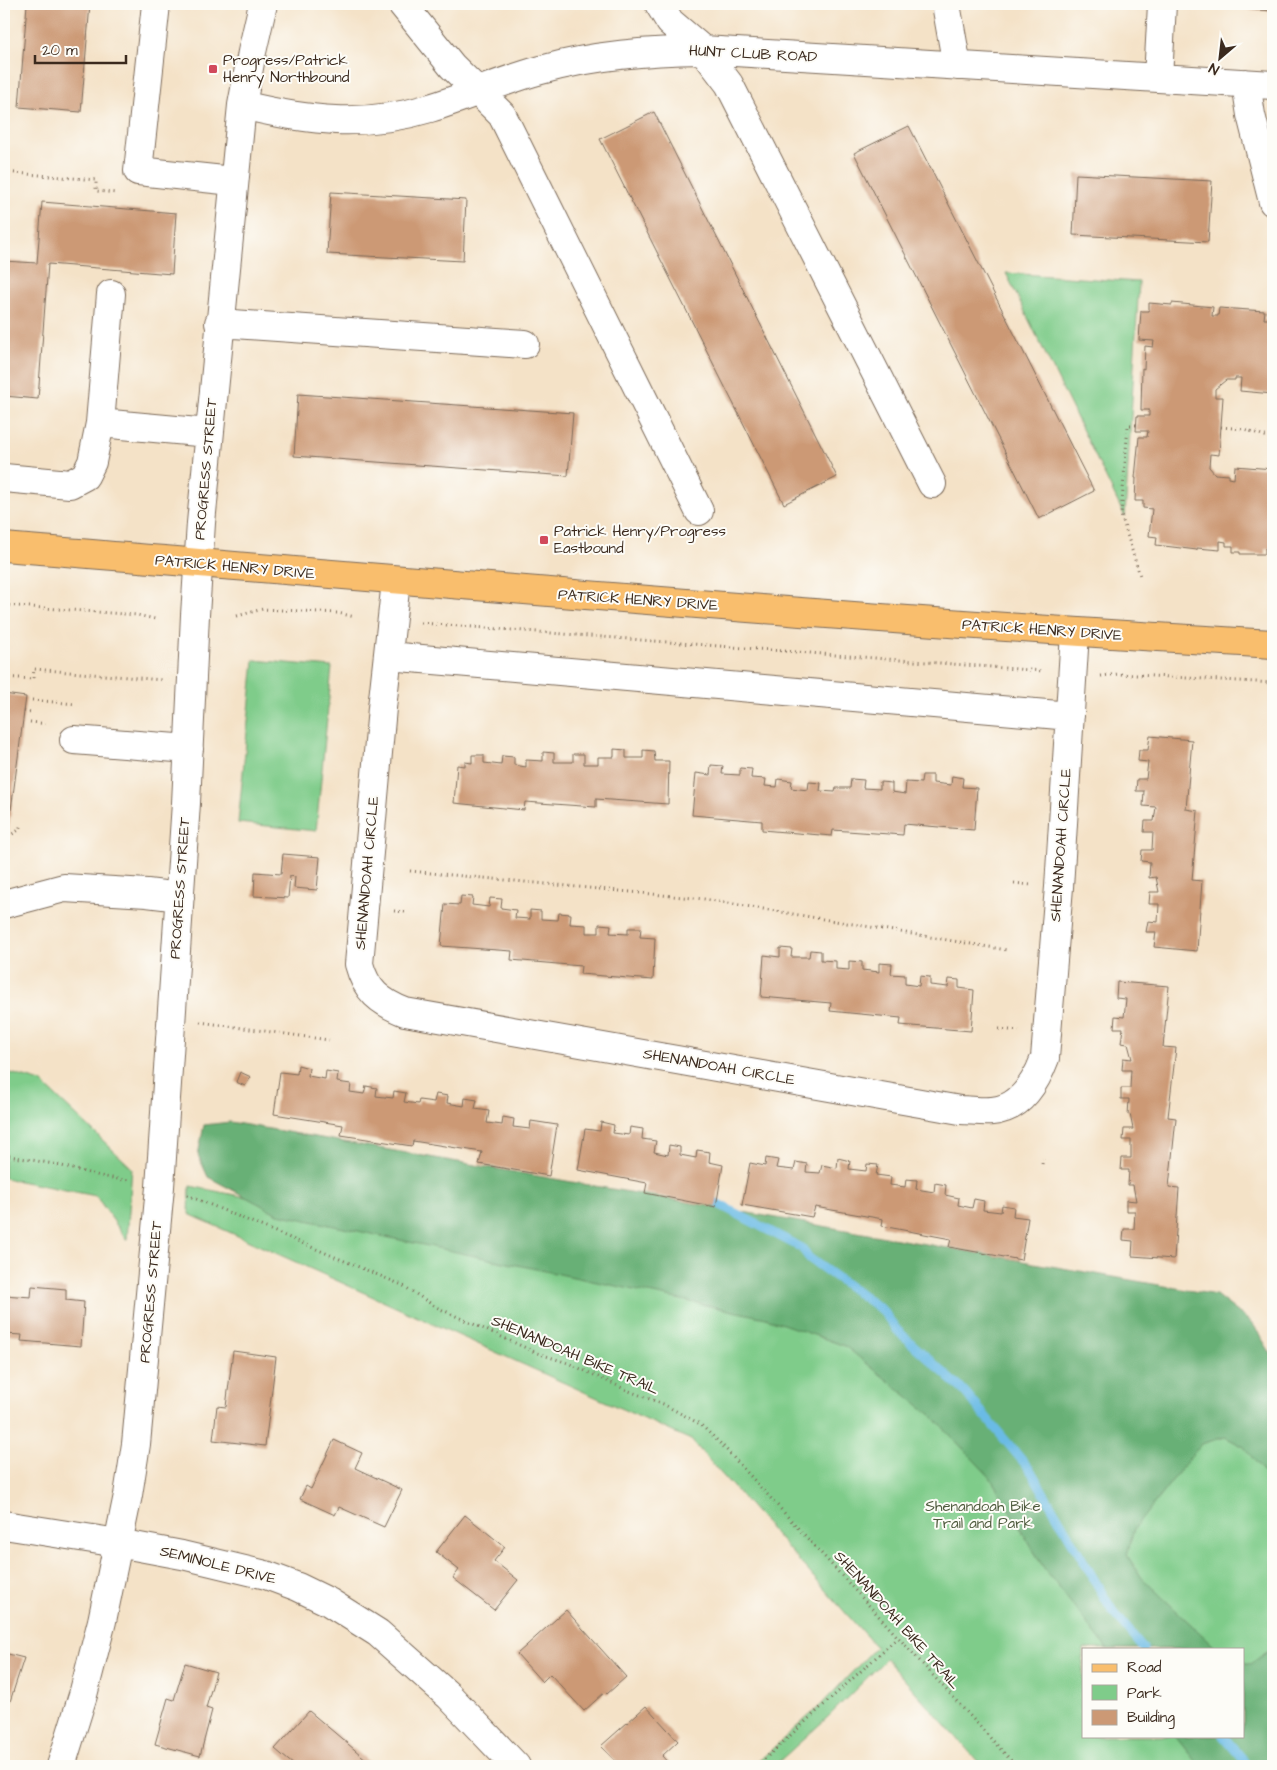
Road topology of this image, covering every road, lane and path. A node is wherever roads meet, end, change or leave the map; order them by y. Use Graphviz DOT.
graph roads {
  1 [pos="156,4"];
  2 [pos="263,4"];
  3 [pos="402,4"];
  4 [pos="659,4"];
  5 [pos="946,4"];
  6 [pos="1162,4"];
  7 [pos="703,50"];
  8 [pos="956,66"];
  9 [pos="1158,78"];
  10 [pos="1246,83"];
  11 [pos="1273,84"];
  12 [pos="478,91"];
  13 [pos="242,105"];
  14 [pos="4,172"];
  15 [pos="233,181"];
  16 [pos="124,194"];
  17 [pos="1273,202"];
  18 [pos="111,294"];
  19 [pos="219,323"];
  20 [pos="525,344"];
  21 [pos="100,422"];
  22 [pos="1136,425"];
  23 [pos="1220,427"];
  24 [pos="209,433"];
  25 [pos="1273,436"];
  26 [pos="4,478"];
  27 [pos="932,484"];
  28 [pos="699,511"];
  29 [pos="4,547"];
  30 [pos="198,563"];
  31 [pos="1140,576"];
  32 [pos="396,581"];
  33 [pos="4,605"];
  34 [pos="237,616"];
  35 [pos="355,617"];
  36 [pos="155,619"];
  37 [pos="418,622"];
  38 [pos="1075,633"];
  39 [pos="1273,644"];
  40 [pos="388,656"];
  41 [pos="1053,671"];
  42 [pos="1101,676"];
  43 [pos="4,677"];
  44 [pos="163,680"];
  45 [pos="1273,683"];
  46 [pos="32,700"];
  47 [pos="76,704"];
  48 [pos="24,711"];
  49 [pos="31,712"];
  50 [pos="1070,716"];
  51 [pos="74,740"];
  52 [pos="188,749"];
  53 [pos="21,824"];
  54 [pos="4,839"];
  55 [pos="410,871"];
  56 [pos="180,897"];
  57 [pos="4,904"];
  58 [pos="1007,950"];
  59 [pos="200,1022"];
  60 [pos="329,1040"];
  61 [pos="4,1155"];
  62 [pos="1043,1159"];
  63 [pos="1042,1164"];
  64 [pos="160,1187"];
  65 [pos="4,1526"];
  66 [pos="118,1543"];
  67 [pos="897,1638"];
  68 [pos="62,1766"];
  69 [pos="516,1766"];
  70 [pos="757,1766"];
  71 [pos="1016,1766"];
  1 -- 15 [label="street"];
  2 -- 13 [label="street, PROGRESS STREET"];
  3 -- 12 [label="street"];
  4 -- 7 [label="street"];
  5 -- 8 [label="street"];
  6 -- 9 [label="street"];
  7 -- 8 [label="street, HUNT CLUB ROAD"];
  7 -- 12 [label="street, HUNT CLUB ROAD"];
  7 -- 27 [label="street"];
  8 -- 9 [label="street, HUNT CLUB ROAD"];
  9 -- 10 [label="street, HUNT CLUB ROAD"];
  10 -- 11 [label="street, HUNT CLUB ROAD"];
  10 -- 17 [label="street"];
  12 -- 13 [label="street, HUNT CLUB ROAD"];
  12 -- 28 [label="street"];
  13 -- 15 [label="street, PROGRESS STREET"];
  14 -- 16 [label="path"];
  15 -- 19 [label="street, PROGRESS STREET"];
  18 -- 21 [label="street"];
  19 -- 20 [label="street"];
  19 -- 24 [label="street, PROGRESS STREET"];
  21 -- 24 [label="street"];
  21 -- 26 [label="street"];
  22 -- 31 [label="path"];
  23 -- 25 [label="path"];
  24 -- 30 [label="street, PROGRESS STREET"];
  29 -- 30 [label="main road, PATRICK HENRY DRIVE"];
  30 -- 32 [label="main road, PATRICK HENRY DRIVE"];
  30 -- 52 [label="street, PROGRESS STREET"];
  32 -- 38 [label="main road, PATRICK HENRY DRIVE"];
  32 -- 40 [label="street, SHENANDOAH CIRCLE"];
  33 -- 36 [label="path"];
  34 -- 35 [label="path"];
  37 -- 41 [label="path"];
  38 -- 39 [label="main road, PATRICK HENRY DRIVE"];
  38 -- 50 [label="street, SHENANDOAH CIRCLE"];
  40 -- 50 [label="street"];
  40 -- 50 [label="street, SHENANDOAH CIRCLE"];
  42 -- 45 [label="path"];
  43 -- 44 [label="path"];
  46 -- 47 [label="path"];
  48 -- 49 [label="path"];
  51 -- 52 [label="street"];
  52 -- 56 [label="street, PROGRESS STREET"];
  53 -- 54 [label="path"];
  55 -- 58 [label="path"];
  56 -- 57 [label="street"];
  56 -- 64 [label="street, PROGRESS STREET"];
  59 -- 60 [label="path"];
  61 -- 64 [label="path, SHENANDOAH BIKE TRAIL"];
  62 -- 63 [label="path"];
  64 -- 66 [label="street, PROGRESS STREET"];
  64 -- 67 [label="path, SHENANDOAH BIKE TRAIL"];
  65 -- 66 [label="street, SEMINOLE DRIVE"];
  66 -- 68 [label="street, PROGRESS STREET"];
  66 -- 69 [label="street, SEMINOLE DRIVE"];
  67 -- 70 [label="path"];
  67 -- 71 [label="path, SHENANDOAH BIKE TRAIL"];
}
